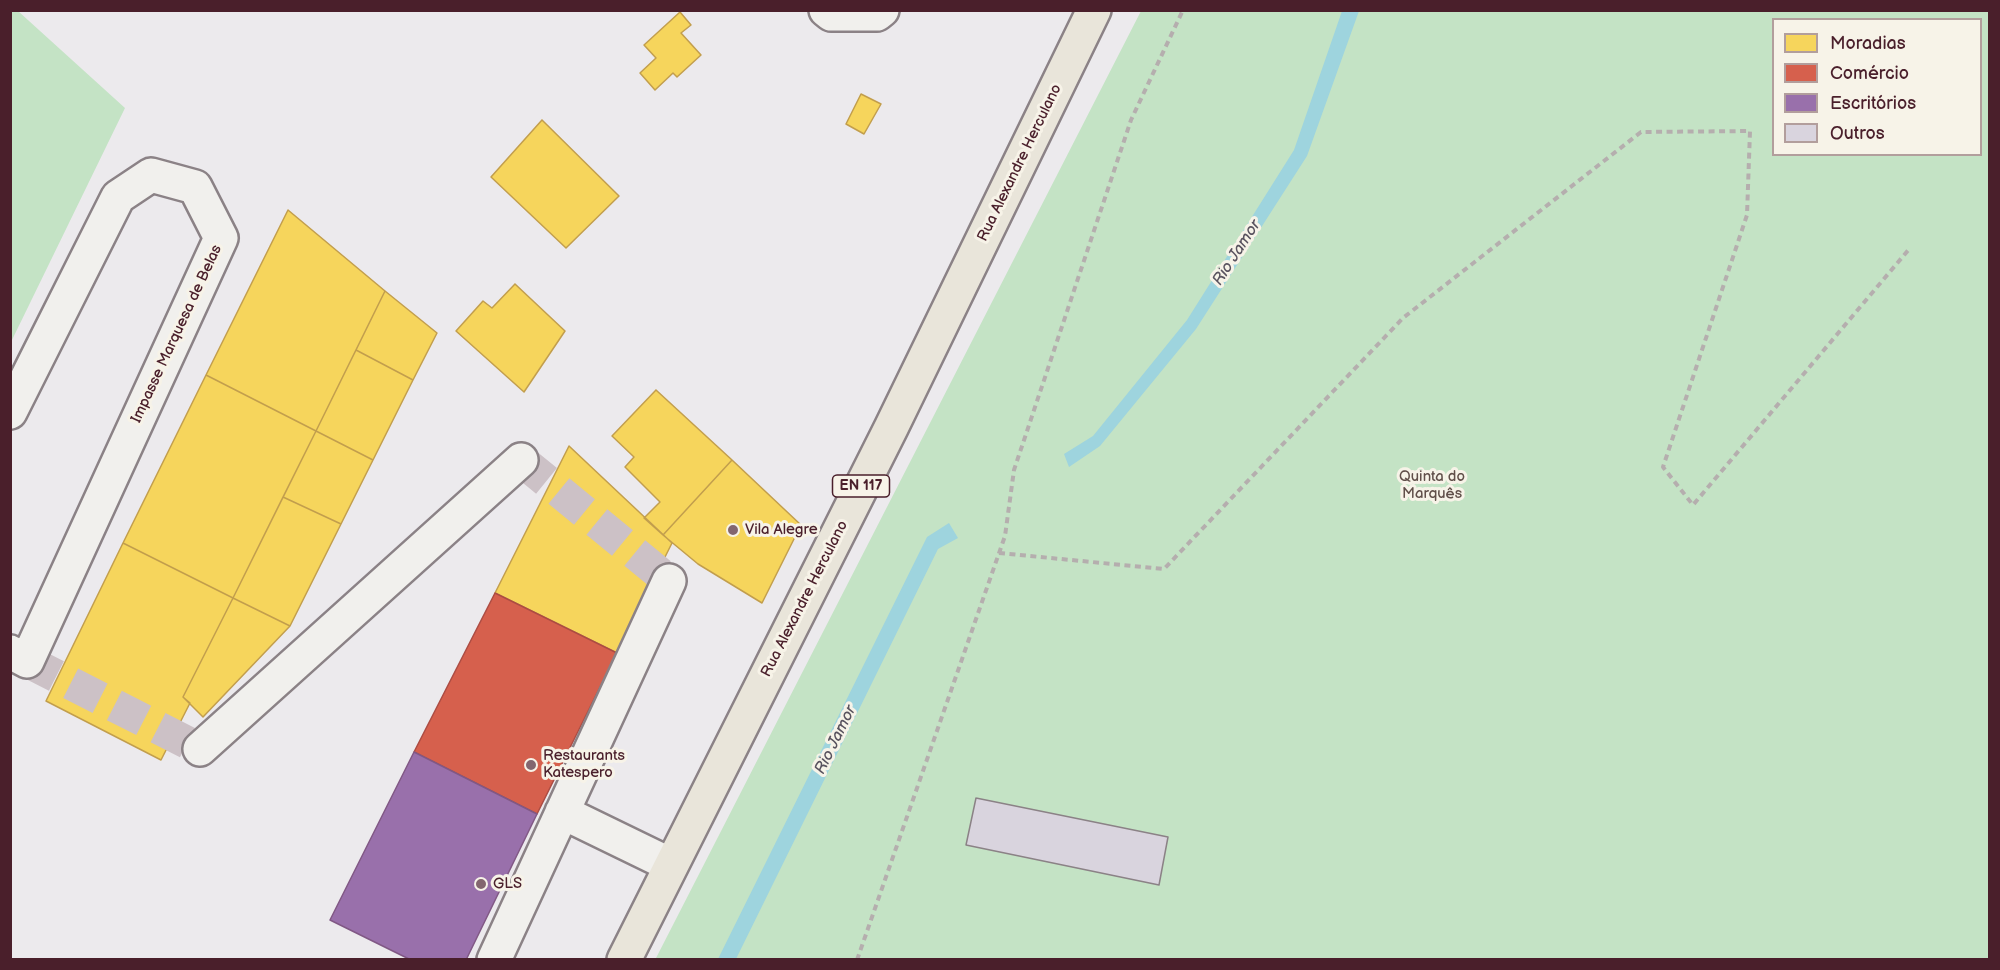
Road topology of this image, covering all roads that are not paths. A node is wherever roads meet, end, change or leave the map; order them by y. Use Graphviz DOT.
graph roads {
  1 [pos="826,10"];
  2 [pos="882,10"];
  3 [pos="1094,10"];
  4 [pos="10,412"];
  5 [pos="521,460"];
  6 [pos="669,581"];
  7 [pos="10,652"];
  8 [pos="200,749"];
  9 [pos="562,812"];
  10 [pos="671,865"];
  11 [pos="494,960"];
  12 [pos="624,960"];
  1 -- 2 [label="street"];
  3 -- 10 [label="main road, Rua Alexandre Herculano / EN 117"];
  4 -- 7 [label="street, Impasse Marquesa de Belas"];
  5 -- 8 [label="street"];
  6 -- 9 [label="street"];
  9 -- 10 [label="street"];
  9 -- 11 [label="street"];
  10 -- 12 [label="main road, Rua Alexandre Herculano / EN 117"];
}
